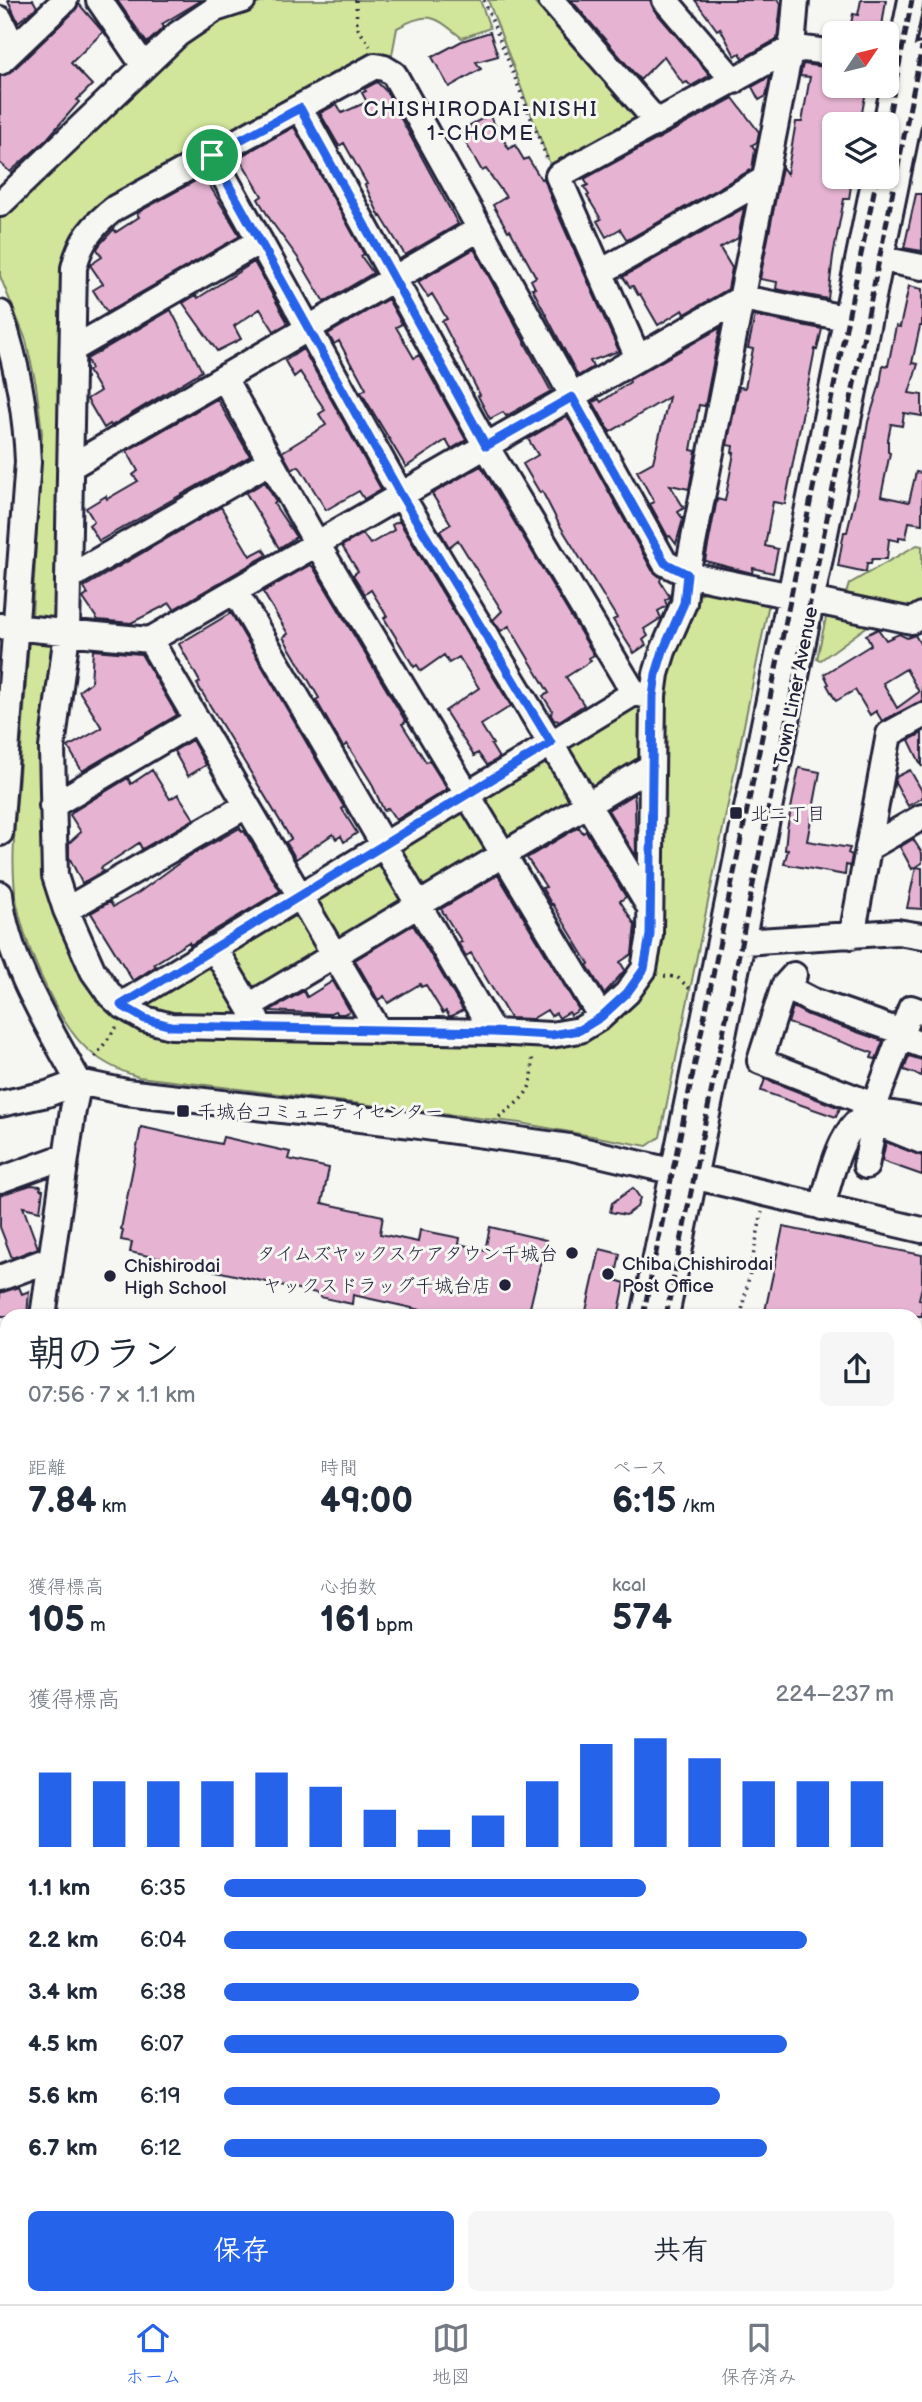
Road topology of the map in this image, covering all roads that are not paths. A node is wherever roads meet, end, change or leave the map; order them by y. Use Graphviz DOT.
graph roads {
  1 [pos="65,0"];
  2 [pos="99,0"];
  3 [pos="243,0"];
  4 [pos="551,0"];
  5 [pos="666,0"];
  6 [pos="796,0"];
  7 [pos="911,0"];
  8 [pos="0,19"];
  9 [pos="790,51"];
  10 [pos="822,51"];
  11 [pos="7,55"];
  12 [pos="910,62"];
  13 [pos="144,66"];
  14 [pos="734,81"];
  15 [pos="300,108"];
  16 [pos="891,112"];
  17 [pos="657,122"];
  18 [pos="212,155"];
  19 [pos="765,179"];
  20 [pos="872,189"];
  21 [pos="0,204"];
  22 [pos="479,229"];
  23 [pos="260,241"];
  24 [pos="881,259"];
  25 [pos="922,267"];
  26 [pos="601,272"];
  27 [pos="394,279"];
  28 [pos="742,299"];
  29 [pos="0,313"];
  30 [pos="845,318"];
  31 [pos="309,329"];
  32 [pos="73,349"];
  33 [pos="638,358"];
  34 [pos="224,378"];
  35 [pos="572,397"];
  36 [pos="486,446"];
  37 [pos="271,461"];
  38 [pos="70,467"];
  39 [pos="401,495"];
  40 [pos="317,544"];
  41 [pos="687,574"];
  42 [pos="68,578"];
  43 [pos="235,591"];
  44 [pos="801,598"];
  45 [pos="922,615"];
  46 [pos="7,627"];
  47 [pos="67,633"];
  48 [pos="150,640"];
  49 [pos="643,695"];
  50 [pos="922,716"];
  51 [pos="197,720"];
  52 [pos="551,743"];
  53 [pos="652,766"];
  54 [pos="467,794"];
  55 [pos="588,805"];
  56 [pos="51,806"];
  57 [pos="246,806"];
  58 [pos="922,817"];
  59 [pos="0,833"];
  60 [pos="384,845"];
  61 [pos="868,848"];
  62 [pos="504,855"];
  63 [pos="0,894"];
  64 [pos="299,897"];
  65 [pos="419,905"];
  66 [pos="651,909"];
  67 [pos="65,910"];
  68 [pos="852,936"];
  69 [pos="922,936"];
  70 [pos="743,942"];
  71 [pos="214,948"];
  72 [pos="334,956"];
  73 [pos="249,1006"];
  74 [pos="122,1011"];
  75 [pos="922,1012"];
  76 [pos="601,1017"];
  77 [pos="263,1029"];
  78 [pos="379,1031"];
  79 [pos="493,1032"];
  80 [pos="908,1038"];
  81 [pos="79,1082"];
  82 [pos="0,1104"];
  83 [pos="875,1115"];
  84 [pos="922,1119"];
  85 [pos="922,1141"];
  86 [pos="66,1156"];
  87 [pos="866,1167"];
  88 [pos="684,1173"];
  89 [pos="0,1180"];
  90 [pos="822,1207"];
  91 [pos="922,1230"];
  92 [pos="51,1259"];
  93 [pos="0,1278"];
  94 [pos="44,1309"];
  95 [pos="645,1309"];
  96 [pos="667,1309"];
  97 [pos="0,1629"];
  98 [pos="0,1636"];
  1 -- 11 [label="street"];
  2 -- 13 [label="street"];
  3 -- 13 [label="street"];
  4 -- 17 [label="street"];
  5 -- 14 [label="street"];
  6 -- 9 [label="street"];
  7 -- 12 [label="street, Town Liner Avenue"];
  8 -- 11 [label="street"];
  9 -- 10 [label="street"];
  9 -- 14 [label="street"];
  9 -- 19 [label="street"];
  12 -- 16 [label="street, Town Liner Avenue"];
  12 -- 24 [label="street, Town Liner Avenue"];
  13 -- 21 [label="street"];
  14 -- 17 [label="street"];
  15 -- 18 [label="street"];
  15 -- 22 [label="street"];
  15 -- 27 [label="street"];
  17 -- 26 [label="street"];
  18 -- 23 [label="street"];
  18 -- 32 [label="street"];
  19 -- 26 [label="street"];
  19 -- 28 [label="street"];
  20 -- 30 [label="street, Town Liner Avenue"];
  22 -- 27 [label="street"];
  22 -- 35 [label="street"];
  23 -- 31 [label="street"];
  23 -- 32 [label="street"];
  24 -- 25 [label="street"];
  24 -- 44 [label="street, Town Liner Avenue"];
  26 -- 33 [label="street"];
  27 -- 31 [label="street"];
  27 -- 36 [label="street"];
  28 -- 30 [label="street"];
  28 -- 33 [label="street"];
  28 -- 41 [label="street"];
  29 -- 46 [label="street"];
  30 -- 44 [label="street, Town Liner Avenue"];
  31 -- 34 [label="street"];
  31 -- 39 [label="street"];
  32 -- 38 [label="street"];
  33 -- 35 [label="street"];
  34 -- 37 [label="street"];
  34 -- 38 [label="street"];
  35 -- 36 [label="street"];
  35 -- 41 [label="street"];
  36 -- 39 [label="street"];
  36 -- 49 [label="street"];
  37 -- 40 [label="street"];
  37 -- 42 [label="street"];
  38 -- 42 [label="street"];
  39 -- 40 [label="street"];
  39 -- 52 [label="street"];
  40 -- 43 [label="street"];
  40 -- 54 [label="street"];
  41 -- 44 [label="street"];
  41 -- 49 [label="street"];
  42 -- 47 [label="street"];
  43 -- 48 [label="street"];
  43 -- 60 [label="street"];
  44 -- 45 [label="street"];
  44 -- 70 [label="street, Town Liner Avenue"];
  44 -- 88 [label="street, Town Liner Avenue"];
  46 -- 47 [label="street"];
  46 -- 59 [label="street"];
  47 -- 48 [label="street"];
  47 -- 56 [label="street"];
  48 -- 51 [label="street"];
  49 -- 52 [label="street"];
  49 -- 53 [label="street"];
  50 -- 61 [label="street"];
  51 -- 56 [label="street"];
  51 -- 57 [label="street"];
  52 -- 54 [label="street"];
  52 -- 55 [label="street"];
  53 -- 55 [label="street"];
  53 -- 66 [label="street"];
  54 -- 60 [label="street"];
  54 -- 62 [label="street"];
  55 -- 62 [label="street"];
  55 -- 66 [label="street"];
  56 -- 67 [label="street"];
  57 -- 64 [label="street"];
  57 -- 67 [label="street"];
  58 -- 61 [label="street"];
  60 -- 64 [label="street"];
  60 -- 65 [label="street"];
  61 -- 68 [label="street"];
  62 -- 65 [label="street"];
  62 -- 76 [label="street"];
  63 -- 81 [label="street"];
  64 -- 71 [label="street"];
  64 -- 72 [label="street"];
  65 -- 72 [label="street"];
  65 -- 79 [label="street"];
  66 -- 76 [label="street"];
  67 -- 74 [label="street"];
  68 -- 69 [label="street"];
  68 -- 70 [label="street"];
  70 -- 88 [label="street, Town Liner Avenue"];
  71 -- 73 [label="street"];
  71 -- 74 [label="street"];
  72 -- 73 [label="street"];
  72 -- 78 [label="street"];
  73 -- 77 [label="street"];
  74 -- 77 [label="street"];
  75 -- 80 [label="street"];
  76 -- 79 [label="street"];
  77 -- 78 [label="street"];
  78 -- 79 [label="street"];
  80 -- 83 [label="street"];
  80 -- 83 [label="street"];
  81 -- 82 [label="street"];
  81 -- 86 [label="street"];
  81 -- 88 [label="street"];
  83 -- 84 [label="street"];
  83 -- 85 [label="street"];
  83 -- 87 [label="street"];
  83 -- 90 [label="street"];
  86 -- 89 [label="street"];
  86 -- 92 [label="street"];
  88 -- 90 [label="street"];
  88 -- 95 [label="street, Town Liner Avenue"];
  88 -- 96 [label="street, Town Liner Avenue"];
  90 -- 91 [label="street"];
  92 -- 93 [label="street"];
  92 -- 94 [label="street"];
  97 -- 98 [label="street"];
}
